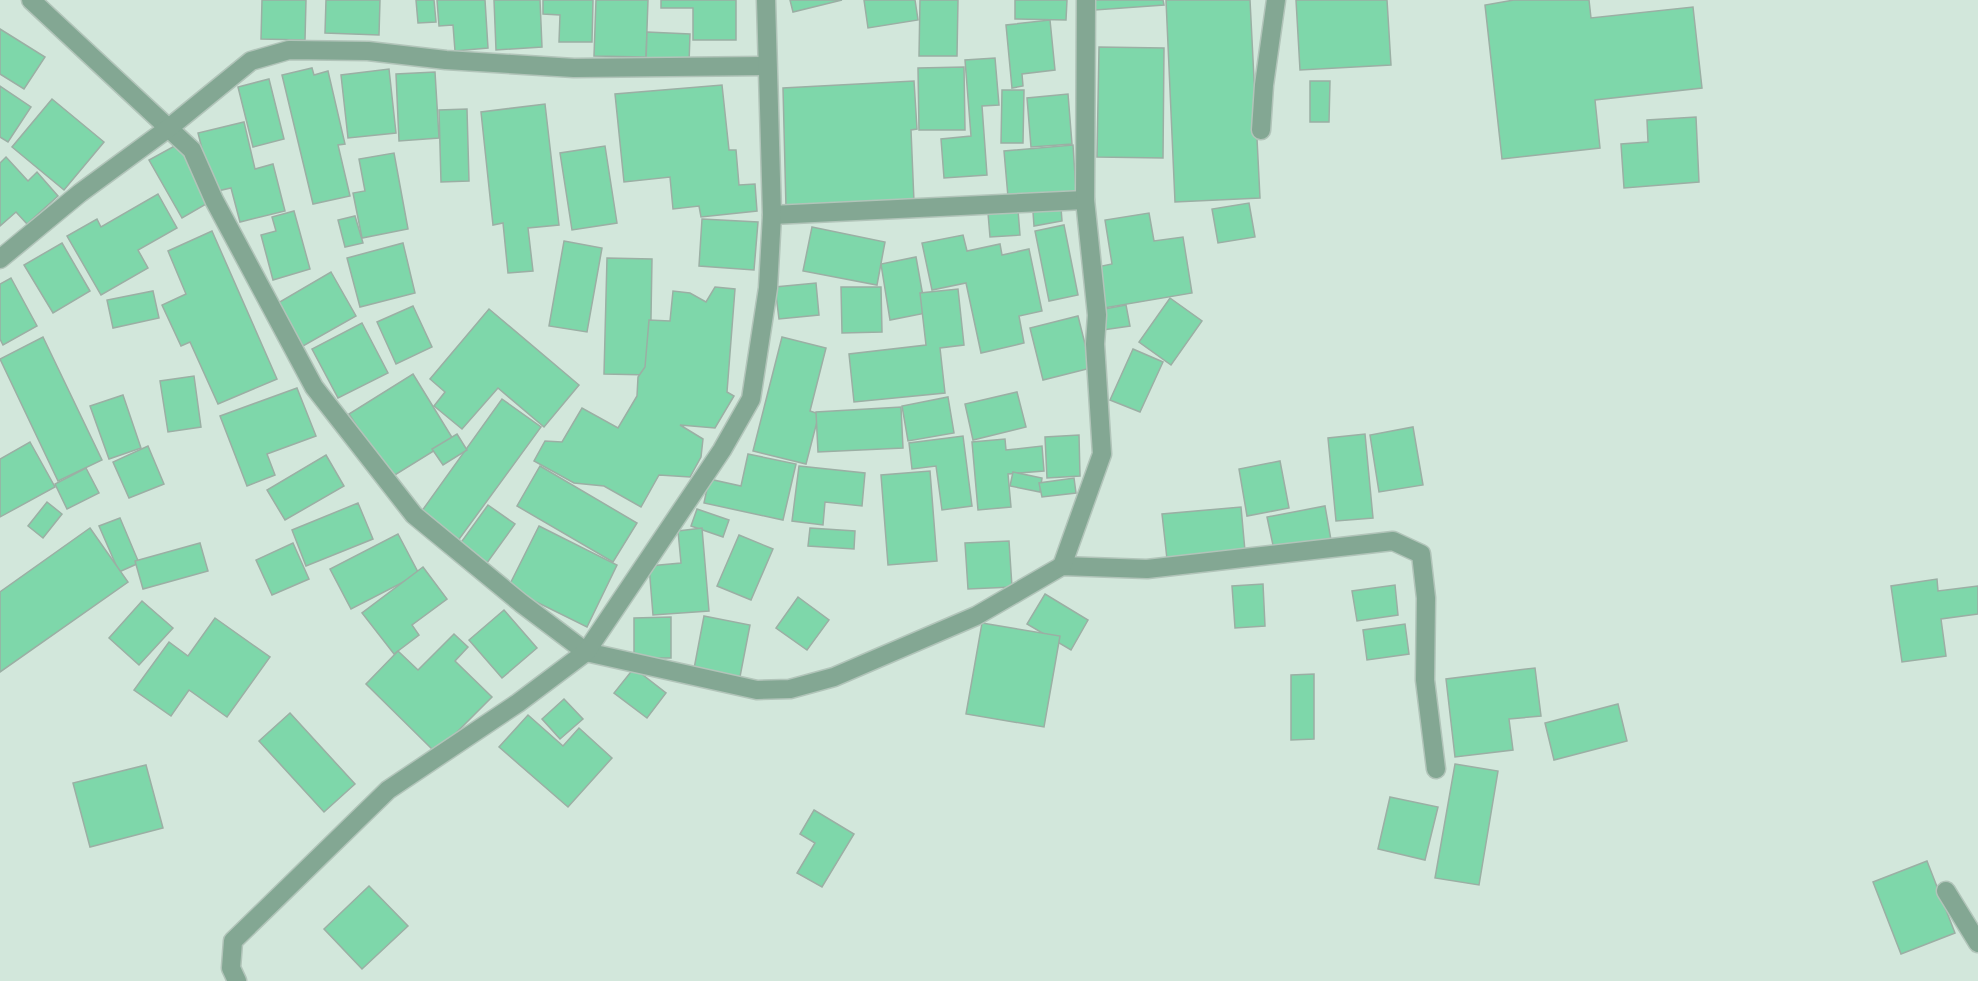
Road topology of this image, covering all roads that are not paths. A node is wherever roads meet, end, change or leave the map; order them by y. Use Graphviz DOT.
graph roads {
  1 [pos="31,0"];
  2 [pos="766,0"];
  3 [pos="1086,0"];
  4 [pos="1276,0"];
  5 [pos="767,66"];
  6 [pos="170,128"];
  7 [pos="1261,130"];
  8 [pos="1085,200"];
  9 [pos="772,215"];
  10 [pos="2,256"];
  11 [pos="1062,566"];
  12 [pos="586,652"];
  13 [pos="1436,768"];
  14 [pos="1946,891"];
  15 [pos="1978,943"];
  16 [pos="237,981"];
  1 -- 6 [label="street"];
  2 -- 5 [label="street"];
  3 -- 8 [label="street"];
  4 -- 7 [label="street"];
  5 -- 6 [label="street"];
  5 -- 9 [label="street"];
  6 -- 10 [label="street"];
  6 -- 12 [label="street"];
  8 -- 9 [label="street"];
  8 -- 11 [label="street"];
  9 -- 12 [label="street"];
  11 -- 12 [label="street"];
  11 -- 13 [label="street"];
  12 -- 16 [label="street"];
  14 -- 15 [label="street"];
}
